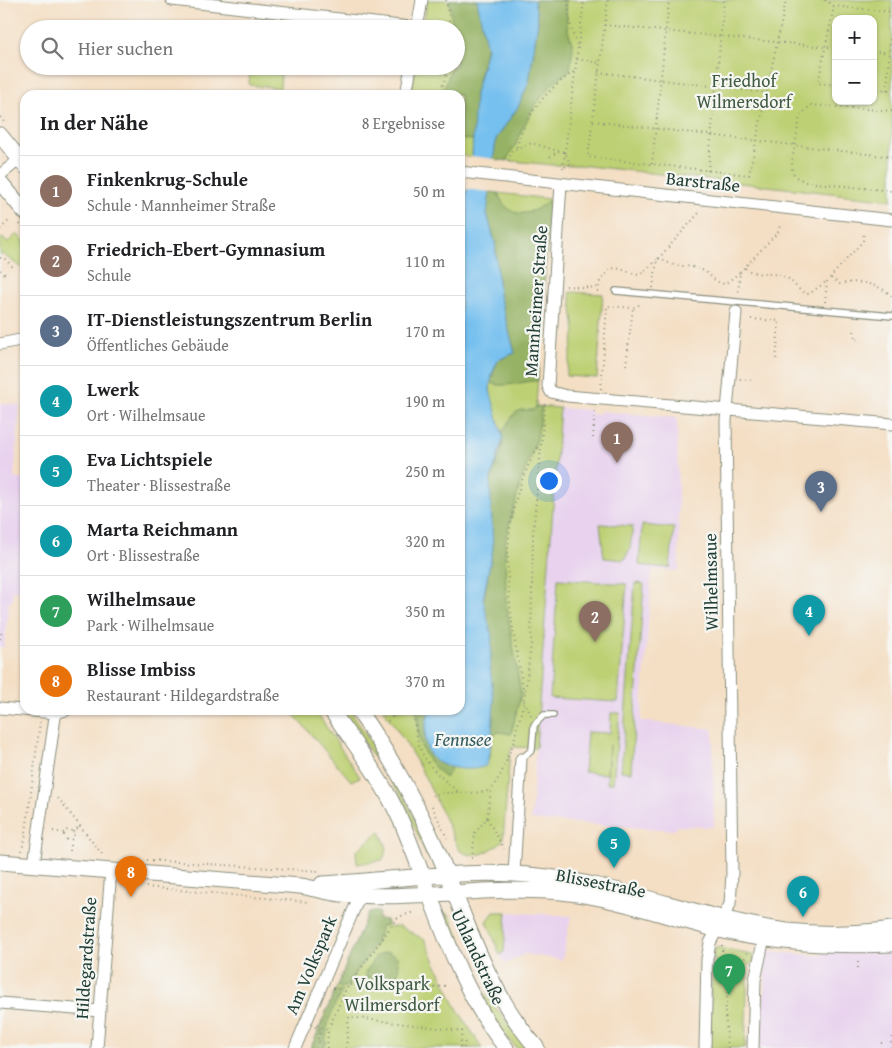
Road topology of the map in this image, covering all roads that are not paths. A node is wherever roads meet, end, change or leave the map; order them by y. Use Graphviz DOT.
graph roads {
  1 [pos="172,0"];
  2 [pos="422,0"];
  3 [pos="348,20"];
  4 [pos="419,20"];
  5 [pos="409,75"];
  6 [pos="407,90"];
  7 [pos="0,135"];
  8 [pos="20,157"];
  9 [pos="20,162"];
  10 [pos="465,173"];
  11 [pos="0,175"];
  12 [pos="0,182"];
  13 [pos="561,184"];
  14 [pos="20,206"];
  15 [pos="892,220"];
  16 [pos="616,291"];
  17 [pos="737,306"];
  18 [pos="892,316"];
  19 [pos="20,340"];
  20 [pos="0,344"];
  21 [pos="727,410"];
  22 [pos="892,424"];
  23 [pos="0,708"];
  24 [pos="20,709"];
  25 [pos="58,715"];
  26 [pos="334,715"];
  27 [pos="361,715"];
  28 [pos="552,715"];
  29 [pos="521,759"];
  30 [pos="0,862"];
  31 [pos="34,864"];
  32 [pos="111,870"];
  33 [pos="514,873"];
  34 [pos="447,875"];
  35 [pos="423,878"];
  36 [pos="300,886"];
  37 [pos="454,892"];
  38 [pos="429,893"];
  39 [pos="360,895"];
  40 [pos="721,924"];
  41 [pos="892,929"];
  42 [pos="764,938"];
  43 [pos="892,944"];
  44 [pos="0,1003"];
  45 [pos="100,1011"];
  46 [pos="97,1048"];
  47 [pos="295,1048"];
  48 [pos="506,1048"];
  49 [pos="536,1048"];
  50 [pos="705,1048"];
  51 [pos="753,1048"];
  1 -- 3 [label="street"];
  2 -- 4 [label="street"];
  5 -- 6 [label="street"];
  7 -- 8 [label="main road"];
  9 -- 11 [label="street"];
  10 -- 13 [label="street, Barstraße"];
  12 -- 14 [label="main road"];
  13 -- 15 [label="street, Barstraße"];
  13 -- 21 [label="street, Mannheimer Straße"];
  16 -- 17 [label="lane"];
  17 -- 18 [label="lane"];
  17 -- 21 [label="street"];
  19 -- 20 [label="street"];
  21 -- 22 [label="street, Mannheimer Straße"];
  21 -- 40 [label="street, Wilhelmsaue"];
  23 -- 24 [label="street"];
  25 -- 31 [label="street"];
  26 -- 35 [label="main road, Uhlandstraße"];
  27 -- 34 [label="main road, Uhlandstraße"];
  28 -- 29 [label="lane"];
  29 -- 33 [label="street"];
  30 -- 31 [label="main road, Blissestraße"];
  31 -- 32 [label="main road, Blissestraße"];
  32 -- 36 [label="main road, Blissestraße"];
  32 -- 45 [label="street, Hildegardstraße"];
  33 -- 34 [label="main road, Blissestraße"];
  33 -- 40 [label="main road, Blissestraße"];
  34 -- 35 [label="main road, Blissestraße"];
  34 -- 37 [label="main road, Uhlandstraße"];
  35 -- 36 [label="main road, Blissestraße"];
  35 -- 38 [label="main road, Uhlandstraße"];
  36 -- 39 [label="main road, Blissestraße"];
  37 -- 38 [label="main road, Blissestraße"];
  37 -- 40 [label="main road, Blissestraße"];
  37 -- 49 [label="main road, Uhlandstraße"];
  38 -- 39 [label="main road, Blissestraße"];
  38 -- 48 [label="main road, Uhlandstraße"];
  39 -- 47 [label="street, Am Volkspark"];
  40 -- 41 [label="main road, Blissestraße"];
  40 -- 42 [label="main road, Blissestraße"];
  40 -- 50 [label="street, Wilhelmsaue"];
  42 -- 43 [label="main road, Blissestraße"];
  42 -- 51 [label="street"];
  44 -- 45 [label="street"];
  45 -- 46 [label="street, Hildegardstraße"];
}
